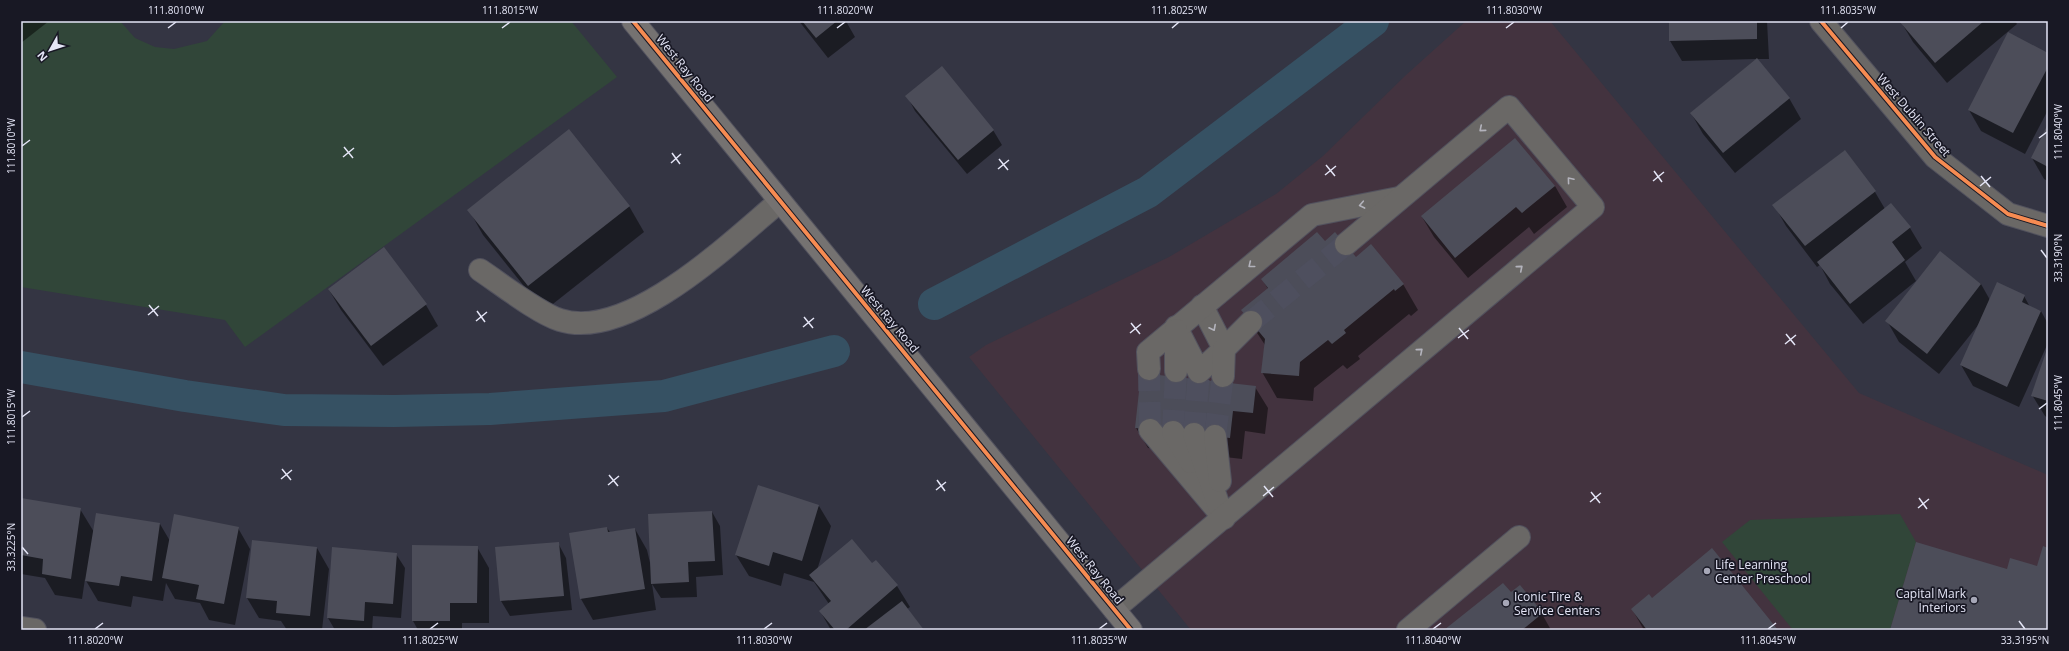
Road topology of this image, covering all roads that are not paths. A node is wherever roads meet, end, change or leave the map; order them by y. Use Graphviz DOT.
graph roads {
  1 [pos="633,21"];
  2 [pos="1821,21"];
  3 [pos="1401,198"];
  4 [pos="780,201"];
  5 [pos="2048,226"];
  6 [pos="1346,244"];
  7 [pos="480,270"];
  8 [pos="1202,306"];
  9 [pos="1251,322"];
  10 [pos="1176,327"];
  11 [pos="1224,349"];
  12 [pos="1149,369"];
  13 [pos="1176,371"];
  14 [pos="1223,376"];
  15 [pos="1150,430"];
  16 [pos="1173,432"];
  17 [pos="1205,435"];
  18 [pos="1224,518"];
  19 [pos="1519,537"];
  20 [pos="1114,609"];
  21 [pos="21,628"];
  22 [pos="35,630"];
  23 [pos="1131,630"];
  24 [pos="1408,630"];
  1 -- 4 [label="main road, West Ray Road"];
  2 -- 5 [label="street, West Dublin Street"];
  3 -- 6 [label="street"];
  3 -- 8 [label="street, one-way"];
  18 -- 3 [label="street, one-way"];
  4 -- 7 [label="street"];
  4 -- 20 [label="main road, West Ray Road"];
  8 -- 10 [label="street"];
  8 -- 11 [label="street, one-way"];
  9 -- 11 [label="street"];
  10 -- 11 [label="street"];
  10 -- 12 [label="street"];
  10 -- 13 [label="street"];
  11 -- 14 [label="street"];
  15 -- 18 [label="street"];
  16 -- 18 [label="street"];
  17 -- 18 [label="street"];
  18 -- 20 [label="street"];
  19 -- 24 [label="street"];
  20 -- 23 [label="main road, West Ray Road"];
  21 -- 22 [label="street"];
}
